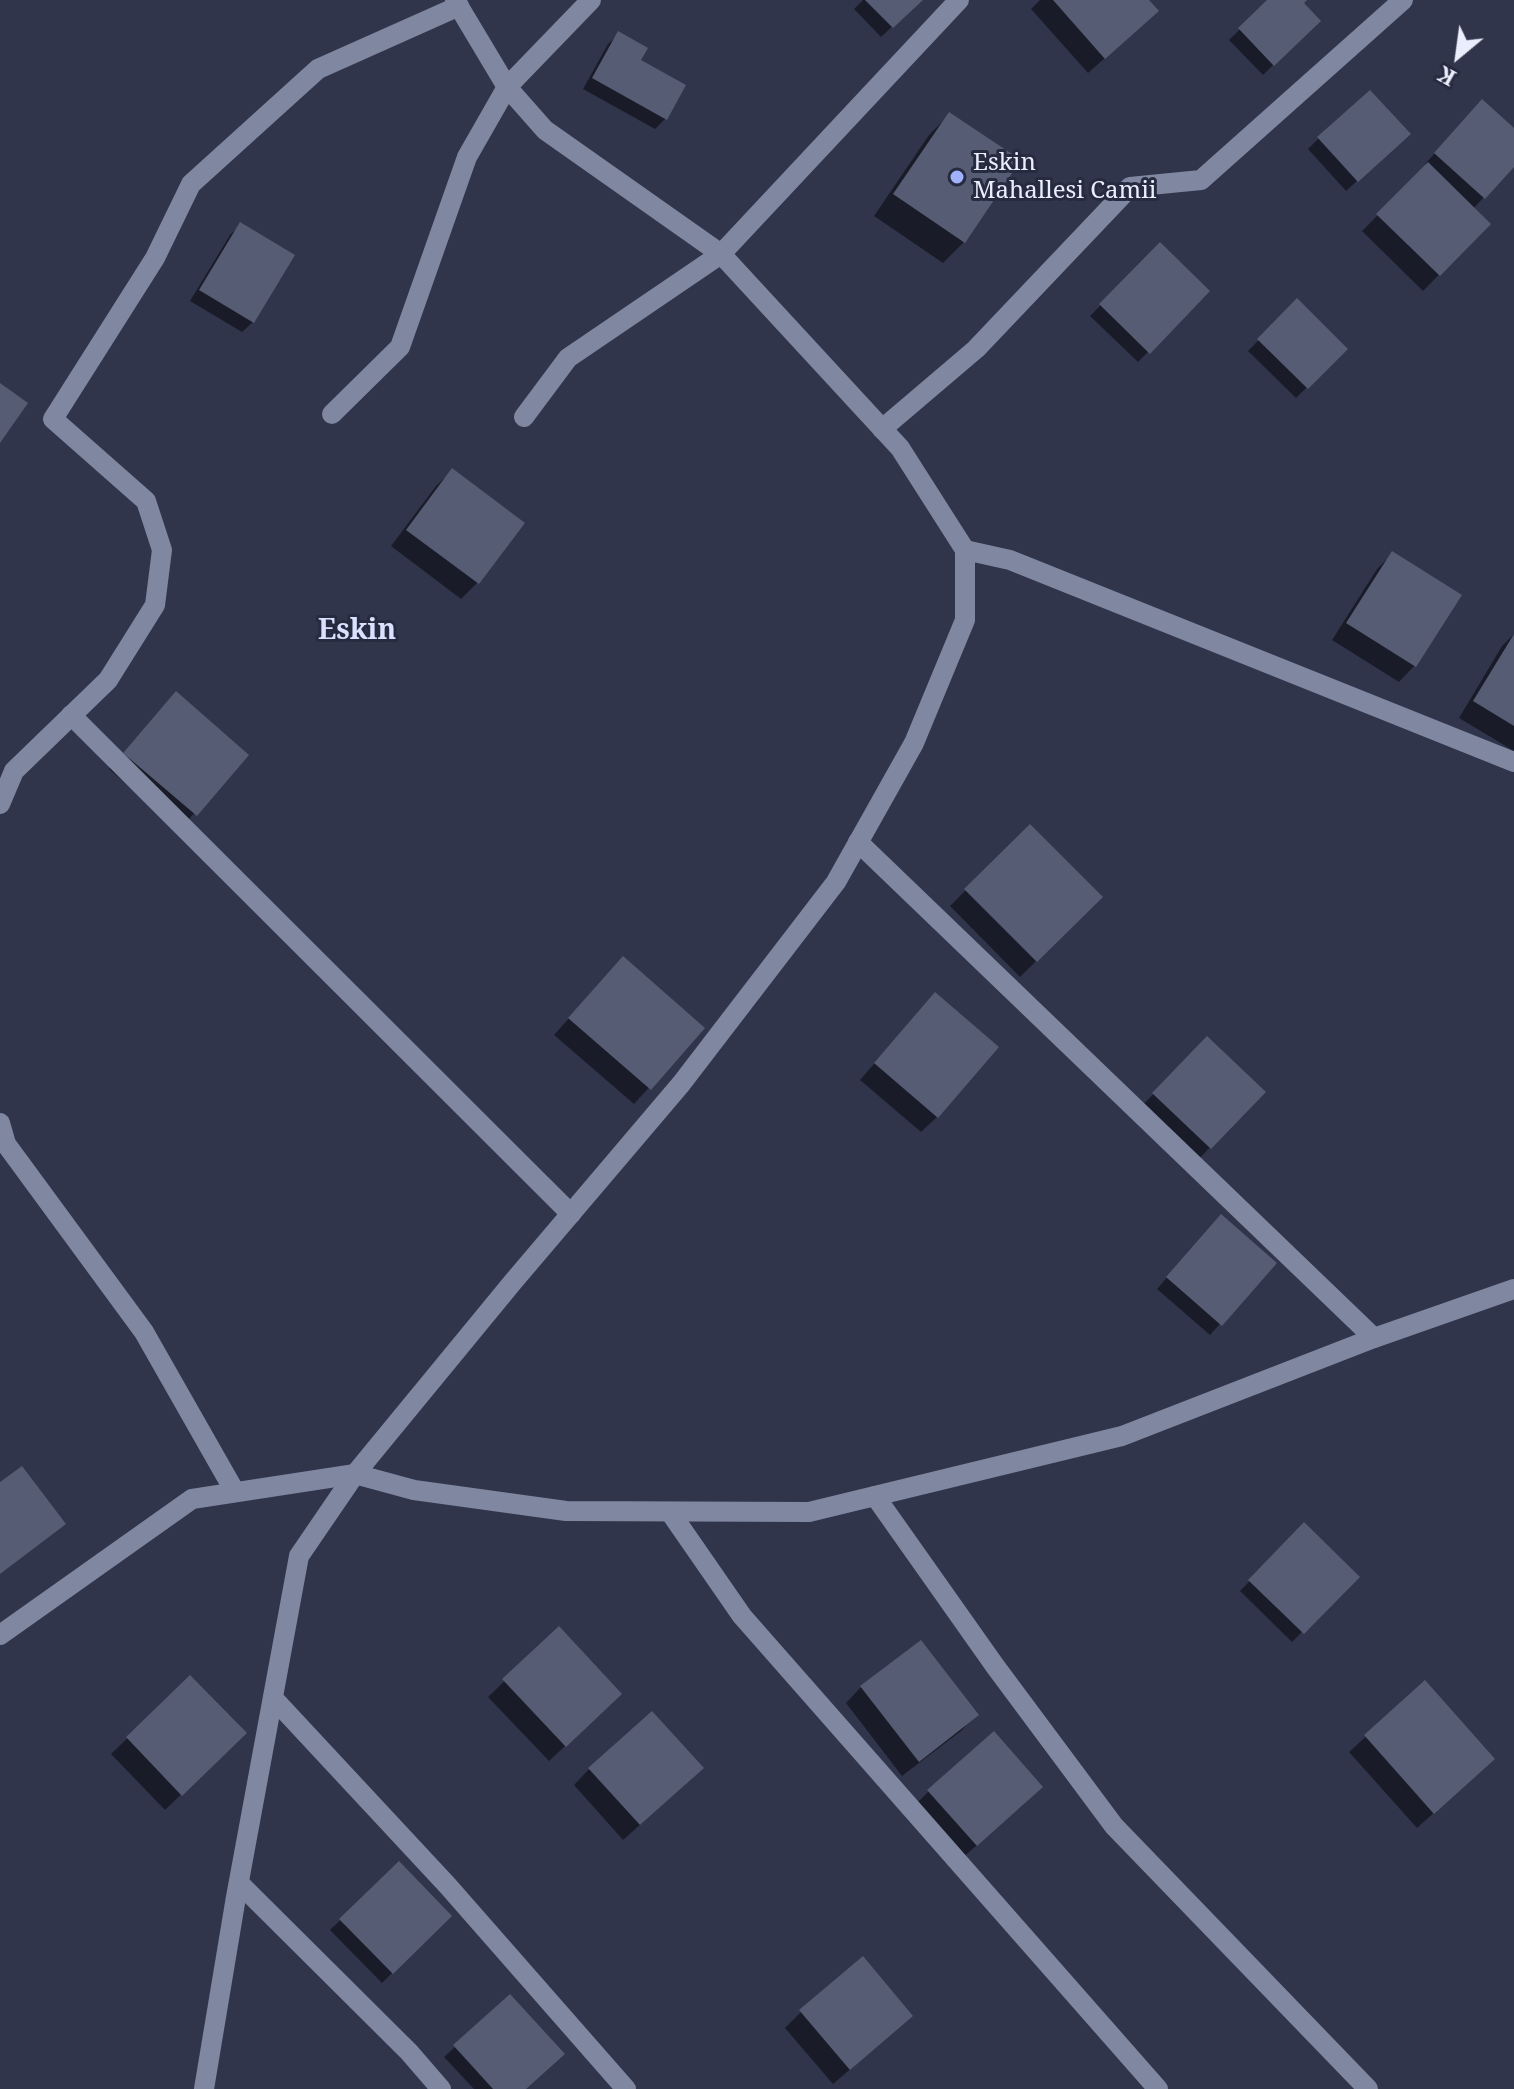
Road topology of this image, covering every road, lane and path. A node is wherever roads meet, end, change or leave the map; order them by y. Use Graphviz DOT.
graph roads {
  1 [pos="591,0"];
  2 [pos="959,0"];
  3 [pos="1403,0"];
  4 [pos="457,3"];
  5 [pos="507,87"];
  6 [pos="721,254"];
  7 [pos="332,414"];
  8 [pos="524,417"];
  9 [pos="882,429"];
  10 [pos="965,550"];
  11 [pos="71,715"];
  12 [pos="1514,762"];
  13 [pos="0,804"];
  14 [pos="858,842"];
  15 [pos="0,1123"];
  16 [pos="571,1214"];
  17 [pos="1514,1289"];
  18 [pos="1374,1338"];
  19 [pos="355,1474"];
  20 [pos="235,1492"];
  21 [pos="875,1496"];
  22 [pos="670,1512"];
  23 [pos="0,1635"];
  24 [pos="273,1698"];
  25 [pos="239,1883"];
  26 [pos="204,2089"];
  27 [pos="441,2089"];
  28 [pos="626,2089"];
  29 [pos="1158,2089"];
  30 [pos="1368,2089"];
  1 -- 5 [label="street"];
  2 -- 6 [label="street"];
  3 -- 9 [label="street"];
  4 -- 5 [label="street"];
  4 -- 11 [label="street"];
  5 -- 6 [label="street"];
  5 -- 7 [label="street"];
  6 -- 8 [label="street"];
  6 -- 9 [label="street"];
  9 -- 10 [label="street"];
  10 -- 12 [label="street"];
  10 -- 14 [label="street"];
  11 -- 13 [label="street"];
  11 -- 16 [label="street"];
  14 -- 16 [label="street"];
  14 -- 18 [label="street"];
  15 -- 20 [label="street"];
  16 -- 19 [label="street"];
  17 -- 18 [label="street"];
  18 -- 21 [label="street"];
  19 -- 20 [label="street"];
  19 -- 22 [label="street"];
  19 -- 24 [label="street"];
  20 -- 23 [label="street"];
  21 -- 22 [label="street"];
  21 -- 30 [label="street"];
  22 -- 29 [label="street"];
  24 -- 25 [label="street"];
  24 -- 28 [label="street"];
  25 -- 26 [label="street"];
  25 -- 27 [label="street"];
}
